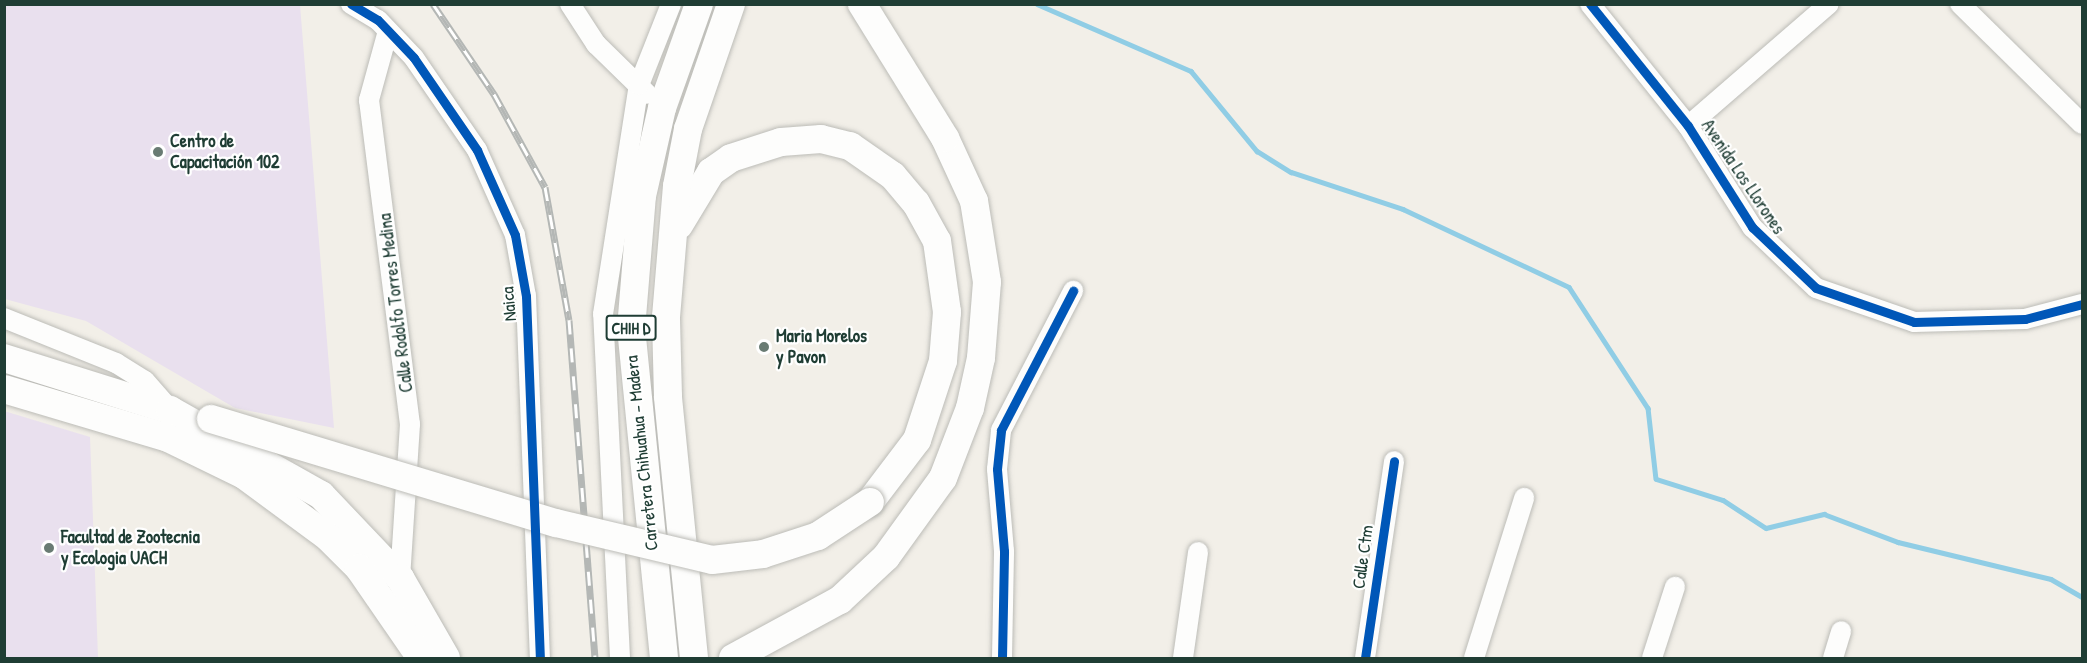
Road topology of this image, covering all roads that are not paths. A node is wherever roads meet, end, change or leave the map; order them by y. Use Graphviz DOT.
graph roads {
  1 [pos="351,4"];
  2 [pos="570,4"];
  3 [pos="671,4"];
  4 [pos="699,4"];
  5 [pos="731,4"];
  6 [pos="862,4"];
  7 [pos="1590,4"];
  8 [pos="1829,4"];
  9 [pos="1960,4"];
  10 [pos="388,31"];
  11 [pos="639,85"];
  12 [pos="662,108"];
  13 [pos="2082,124"];
  14 [pos="1688,126"];
  15 [pos="675,232"];
  16 [pos="1073,291"];
  17 [pos="2082,304"];
  18 [pos="4,318"];
  19 [pos="4,358"];
  20 [pos="4,389"];
  21 [pos="176,413"];
  22 [pos="1394,461"];
  23 [pos="1524,498"];
  24 [pos="1198,552"];
  25 [pos="400,578"];
  26 [pos="1675,587"];
  27 [pos="1841,631"];
  28 [pos="421,658"];
  29 [pos="446,658"];
  30 [pos="540,658"];
  31 [pos="620,658"];
  32 [pos="664,658"];
  33 [pos="694,658"];
  34 [pos="733,658"];
  35 [pos="1002,658"];
  36 [pos="1183,658"];
  37 [pos="1365,658"];
  38 [pos="1474,658"];
  39 [pos="1652,658"];
  40 [pos="1833,658"];
  1 -- 10 [label="street, Naica"];
  2 -- 11 [label="street"];
  3 -- 11 [label="street"];
  4 -- 12 [label="highway, Carretera Chihuahua - Madera / CHIH D"];
  5 -- 15 [label="highway, Carretera Chihuahua - Madera / CHIH D"];
  6 -- 34 [label="highway"];
  7 -- 14 [label="street, Avenida Los Llorones"];
  8 -- 14 [label="street"];
  9 -- 13 [label="street"];
  10 -- 25 [label="street, Calle Rodolfo Torres Medina"];
  10 -- 30 [label="street, Naica"];
  11 -- 12 [label="street"];
  11 -- 31 [label="street"];
  12 -- 32 [label="highway, Carretera Chihuahua - Madera / CHIH D"];
  14 -- 17 [label="street, Avenida Los Llorones"];
  15 -- 21 [label="highway, bridge"];
  15 -- 33 [label="highway, Carretera Chihuahua - Madera / CHIH D"];
  16 -- 35 [label="street"];
  18 -- 21 [label="street"];
  19 -- 21 [label="highway"];
  20 -- 28 [label="highway"];
  21 -- 25 [label="highway"];
  22 -- 37 [label="street, Calle Ctm"];
  23 -- 38 [label="street"];
  24 -- 36 [label="street"];
  25 -- 29 [label="highway"];
  26 -- 39 [label="street"];
  27 -- 40 [label="street"];
}
